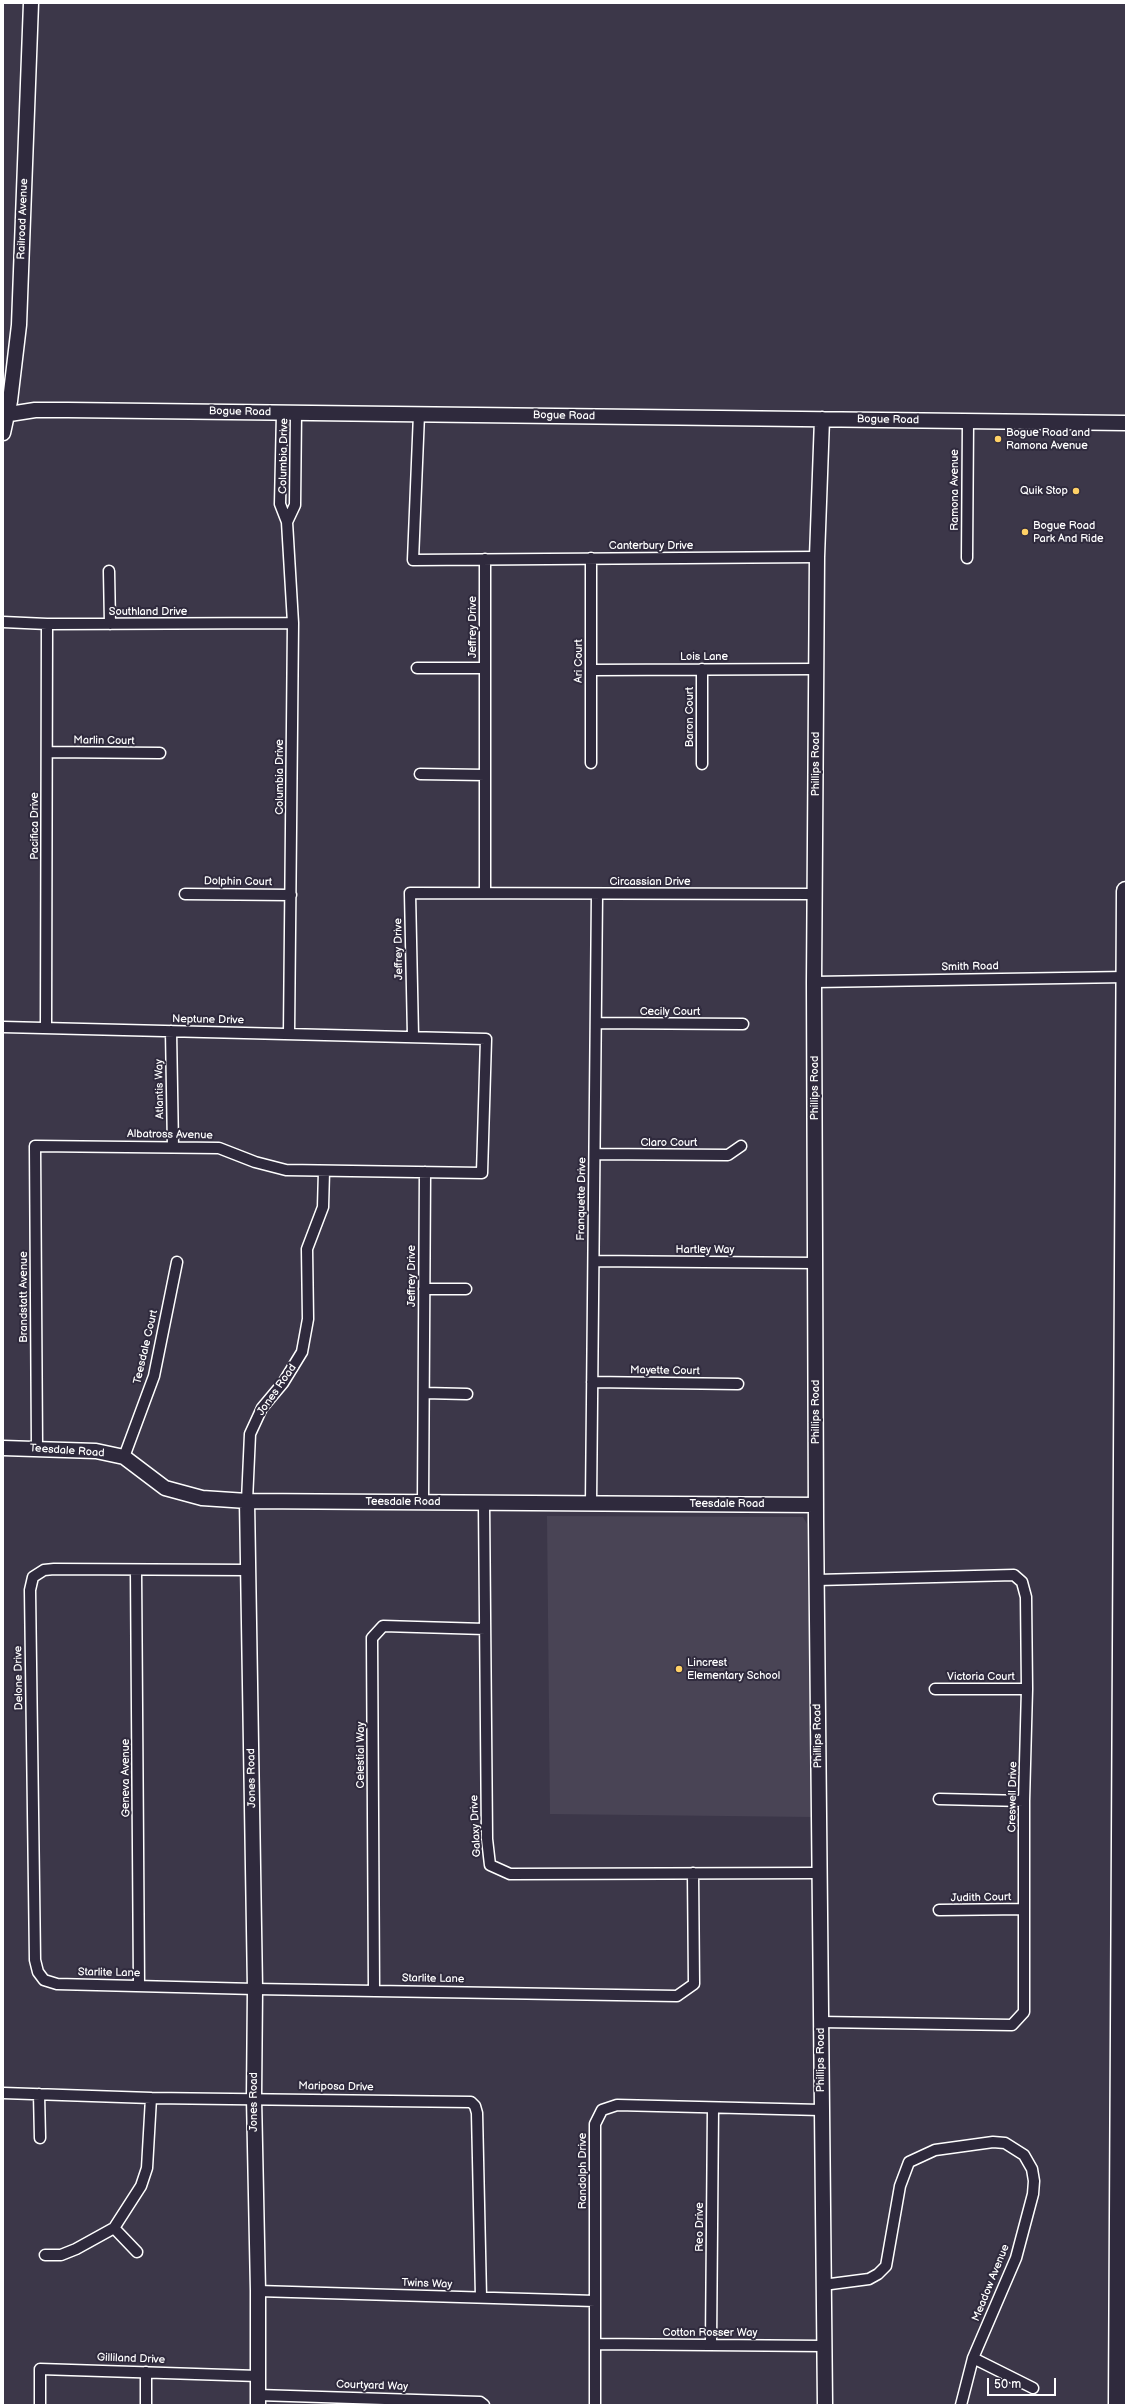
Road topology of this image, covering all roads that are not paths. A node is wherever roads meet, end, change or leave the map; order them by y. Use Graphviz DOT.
graph roads {
  1 [pos="31,3"];
  2 [pos="282,413"];
  3 [pos="296,413"];
  4 [pos="5,414"];
  5 [pos="419,414"];
  6 [pos="822,419"];
  7 [pos="968,422"];
  8 [pos="1126,423"];
  9 [pos="3,433"];
  10 [pos="287,522"];
  11 [pos="817,557"];
  12 [pos="591,558"];
  13 [pos="967,558"];
  14 [pos="485,559"];
  15 [pos="109,571"];
  16 [pos="3,622"];
  17 [pos="293,623"];
  18 [pos="47,624"];
  19 [pos="110,624"];
  20 [pos="417,668"];
  21 [pos="485,668"];
  22 [pos="702,669"];
  23 [pos="816,669"];
  24 [pos="591,670"];
  25 [pos="48,752"];
  26 [pos="160,753"];
  27 [pos="591,763"];
  28 [pos="702,764"];
  29 [pos="420,774"];
  30 [pos="485,775"];
  31 [pos="1126,891"];
  32 [pos="184,894"];
  33 [pos="485,894"];
  34 [pos="597,894"];
  35 [pos="815,894"];
  36 [pos="291,895"];
  37 [pos="1125,977"];
  38 [pos="814,982"];
  39 [pos="596,1023"];
  40 [pos="743,1024"];
  41 [pos="3,1027"];
  42 [pos="46,1028"];
  43 [pos="171,1031"];
  44 [pos="288,1033"];
  45 [pos="413,1036"];
  46 [pos="35,1146"];
  47 [pos="741,1146"];
  48 [pos="173,1147"];
  49 [pos="595,1154"];
  50 [pos="324,1171"];
  51 [pos="425,1172"];
  52 [pos="177,1262"];
  53 [pos="594,1262"];
  54 [pos="815,1263"];
  55 [pos="424,1289"];
  56 [pos="466,1289"];
  57 [pos="592,1382"];
  58 [pos="738,1384"];
  59 [pos="424,1393"];
  60 [pos="467,1394"];
  61 [pos="3,1448"];
  62 [pos="37,1448"];
  63 [pos="124,1457"];
  64 [pos="247,1501"];
  65 [pos="423,1502"];
  66 [pos="484,1503"];
  67 [pos="591,1503"];
  68 [pos="816,1505"];
  69 [pos="136,1570"];
  70 [pos="248,1570"];
  71 [pos="817,1580"];
  72 [pos="485,1629"];
  73 [pos="935,1689"];
  74 [pos="1027,1689"];
  75 [pos="939,1799"];
  76 [pos="1024,1801"];
  77 [pos="693,1873"];
  78 [pos="819,1873"];
  79 [pos="1024,1909"];
  80 [pos="939,1910"];
  81 [pos="57,1984"];
  82 [pos="139,1985"];
  83 [pos="255,1989"];
  84 [pos="374,1990"];
  85 [pos="820,2022"];
  86 [pos="3,2093"];
  87 [pos="39,2094"];
  88 [pos="151,2098"];
  89 [pos="254,2098"];
  90 [pos="713,2108"];
  91 [pos="821,2110"];
  92 [pos="40,2138"];
  93 [pos="114,2228"];
  94 [pos="137,2252"];
  95 [pos="46,2255"];
  96 [pos="823,2284"];
  97 [pos="258,2291"];
  98 [pos="480,2297"];
  99 [pos="595,2301"];
  100 [pos="595,2344"];
  101 [pos="711,2345"];
  102 [pos="824,2346"];
  103 [pos="973,2358"];
  104 [pos="146,2372"];
  105 [pos="258,2376"];
  106 [pos="1033,2388"];
  107 [pos="258,2400"];
  108 [pos="40,2405"];
  109 [pos="146,2405"];
  110 [pos="484,2405"];
  111 [pos="595,2405"];
  112 [pos="824,2405"];
  113 [pos="960,2405"];
  114 [pos="1118,2405"];
  1 -- 4 [label="street, Railroad Avenue"];
  2 -- 3 [label="street, Bogue Road"];
  2 -- 4 [label="street, Bogue Road"];
  2 -- 10 [label="street, Columbia Drive"];
  3 -- 5 [label="street, Bogue Road"];
  3 -- 10 [label="street, Columbia Drive"];
  4 -- 9 [label="street, Railroad Avenue"];
  5 -- 6 [label="street, Bogue Road"];
  5 -- 14 [label="street"];
  6 -- 7 [label="street, Bogue Road"];
  6 -- 11 [label="street, Phillips Road"];
  7 -- 8 [label="street, Bogue Road"];
  7 -- 13 [label="street, Ramona Avenue"];
  10 -- 17 [label="street, Columbia Drive"];
  11 -- 12 [label="street, Canterbury Drive"];
  11 -- 23 [label="street, Phillips Road"];
  12 -- 14 [label="street, Canterbury Drive"];
  12 -- 24 [label="street, Ari Court"];
  14 -- 21 [label="street, Jeffrey Drive"];
  15 -- 19 [label="street"];
  16 -- 18 [label="street, Southland Drive"];
  17 -- 19 [label="street, Southland Drive"];
  17 -- 36 [label="street, Columbia Drive"];
  18 -- 19 [label="street, Southland Drive"];
  18 -- 25 [label="street, Pacifica Drive"];
  20 -- 21 [label="street"];
  21 -- 30 [label="street, Jeffrey Drive"];
  22 -- 23 [label="street, Lois Lane"];
  22 -- 24 [label="street, Lois Lane"];
  22 -- 28 [label="street, Baron Court"];
  23 -- 35 [label="street, Phillips Road"];
  24 -- 27 [label="street, Ari Court"];
  25 -- 26 [label="street, Marlin Court"];
  25 -- 42 [label="street, Pacifica Drive"];
  29 -- 30 [label="street"];
  30 -- 33 [label="street, Jeffrey Drive"];
  31 -- 37 [label="highway"];
  32 -- 36 [label="street, Dolphin Court"];
  33 -- 34 [label="street, Circassian Drive"];
  33 -- 45 [label="street, Jeffrey Drive"];
  34 -- 35 [label="street, Circassian Drive"];
  34 -- 39 [label="street, Franquette Drive"];
  35 -- 38 [label="street, Phillips Road"];
  36 -- 44 [label="street, Columbia Drive"];
  37 -- 38 [label="street, Smith Road"];
  37 -- 114 [label="highway"];
  38 -- 54 [label="street, Phillips Road"];
  39 -- 40 [label="street, Cecily Court"];
  39 -- 49 [label="street, Franquette Drive"];
  41 -- 42 [label="street, Neptune Drive"];
  42 -- 43 [label="street, Neptune Drive"];
  43 -- 44 [label="street, Neptune Drive"];
  43 -- 48 [label="street, Atlantis Way"];
  44 -- 45 [label="street, Neptune Drive"];
  45 -- 51 [label="street"];
  46 -- 48 [label="street, Albatross Avenue"];
  46 -- 62 [label="street, Brandstatt Avenue"];
  47 -- 49 [label="street, Claro Court"];
  48 -- 50 [label="street, Albatross Avenue"];
  49 -- 53 [label="street, Franquette Drive"];
  50 -- 51 [label="street, Albatross Avenue"];
  50 -- 64 [label="street, Jones Road"];
  51 -- 55 [label="street, Jeffrey Drive"];
  52 -- 63 [label="street, Teesdale Court"];
  53 -- 54 [label="street, Hartley Way"];
  53 -- 57 [label="street, Franquette Drive"];
  54 -- 68 [label="street, Phillips Road"];
  55 -- 56 [label="street"];
  55 -- 59 [label="street, Jeffrey Drive"];
  57 -- 58 [label="street, Mayette Court"];
  57 -- 67 [label="street, Franquette Drive"];
  59 -- 60 [label="street"];
  59 -- 65 [label="street, Jeffrey Drive"];
  61 -- 62 [label="street, Teesdale Road"];
  62 -- 63 [label="street, Teesdale Road"];
  63 -- 64 [label="street, Teesdale Road"];
  64 -- 65 [label="street, Teesdale Road"];
  64 -- 70 [label="street, Jones Road"];
  65 -- 66 [label="street, Teesdale Road"];
  66 -- 67 [label="street, Teesdale Road"];
  66 -- 72 [label="street, Galaxy Drive"];
  67 -- 68 [label="street, Teesdale Road"];
  68 -- 71 [label="street, Phillips Road"];
  69 -- 70 [label="street, Delone Drive"];
  69 -- 81 [label="street, Delone Drive"];
  69 -- 82 [label="street, Geneva Avenue"];
  70 -- 83 [label="street, Jones Road"];
  71 -- 74 [label="street, Creswell Drive"];
  71 -- 78 [label="street, Phillips Road"];
  72 -- 77 [label="street, Galaxy Drive"];
  72 -- 84 [label="street, Celestial Way"];
  73 -- 74 [label="street, Victoria Court"];
  74 -- 76 [label="street, Creswell Drive"];
  75 -- 76 [label="street"];
  76 -- 79 [label="street, Creswell Drive"];
  77 -- 78 [label="street, Galaxy Drive"];
  77 -- 84 [label="street, Starlite Lane"];
  78 -- 85 [label="street, Phillips Road"];
  79 -- 80 [label="street, Judith Court"];
  79 -- 85 [label="street, Creswell Drive"];
  81 -- 82 [label="street, Starlite Lane"];
  82 -- 83 [label="street, Starlite Lane"];
  83 -- 84 [label="street, Starlite Lane"];
  83 -- 89 [label="street, Jones Road"];
  85 -- 91 [label="street, Phillips Road"];
  86 -- 87 [label="street, Mariposa Drive"];
  87 -- 88 [label="street, Mariposa Drive"];
  87 -- 92 [label="street"];
  88 -- 89 [label="street, Mariposa Drive"];
  88 -- 93 [label="street"];
  89 -- 97 [label="street, Jones Road"];
  89 -- 98 [label="street, Mariposa Drive"];
  90 -- 91 [label="street, Randolph Drive"];
  90 -- 99 [label="street, Randolph Drive"];
  90 -- 101 [label="street, Reo Drive"];
  91 -- 96 [label="street, Phillips Road"];
  93 -- 94 [label="street"];
  93 -- 95 [label="street"];
  96 -- 102 [label="street, Phillips Road"];
  96 -- 103 [label="street, Meadow Avenue"];
  97 -- 98 [label="street, Twins Way"];
  97 -- 105 [label="street, Jones Road"];
  98 -- 99 [label="street, Twins Way"];
  99 -- 100 [label="street, Randolph Drive"];
  100 -- 101 [label="street, Cotton Rosser Way"];
  100 -- 111 [label="street, Randolph Drive"];
  101 -- 102 [label="street, Cotton Rosser Way"];
  102 -- 112 [label="street, Phillips Road"];
  103 -- 106 [label="street"];
  103 -- 113 [label="street, Meadow Avenue"];
  104 -- 105 [label="street, Gilliland Drive"];
  104 -- 108 [label="street, Gilliland Drive"];
  104 -- 109 [label="street"];
  105 -- 107 [label="street, Jones Road"];
  107 -- 110 [label="street, Courtyard Way"];
}
